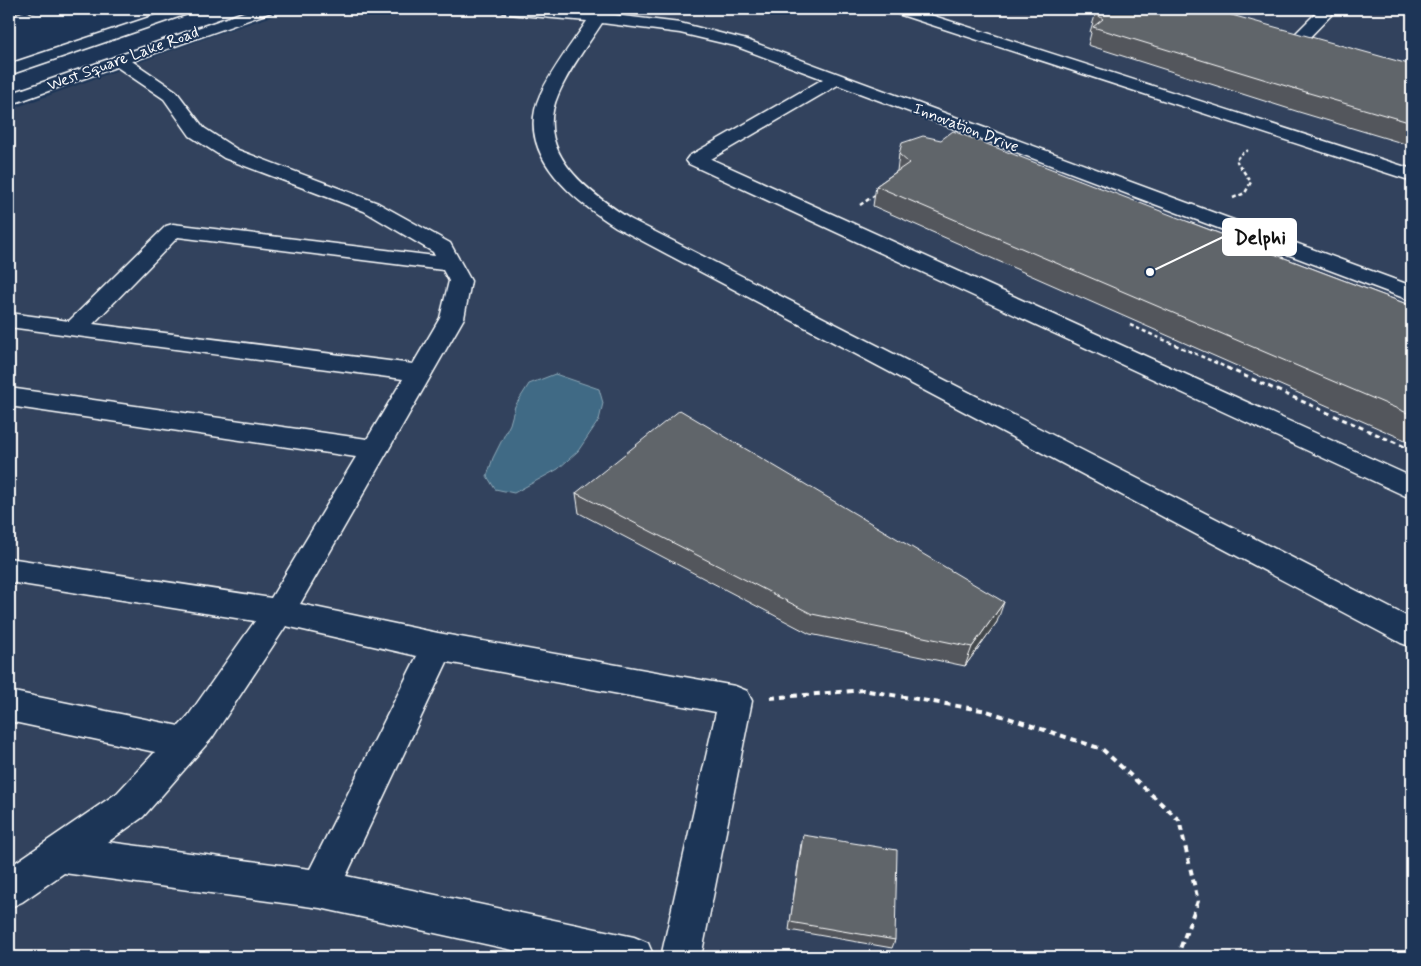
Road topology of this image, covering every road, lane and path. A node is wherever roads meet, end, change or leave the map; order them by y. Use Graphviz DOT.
graph roads {
  1 [pos="188,9"];
  2 [pos="266,9"];
  3 [pos="508,9"];
  4 [pos="897,9"];
  5 [pos="950,9"];
  6 [pos="1329,9"];
  7 [pos="600,13"];
  8 [pos="931,20"];
  9 [pos="1252,28"];
  10 [pos="1297,41"];
  11 [pos="1316,46"];
  12 [pos="120,61"];
  13 [pos="9,70"];
  14 [pos="836,79"];
  15 [pos="9,100"];
  16 [pos="1256,149"];
  17 [pos="1412,174"];
  18 [pos="884,189"];
  19 [pos="1226,199"];
  20 [pos="860,206"];
  21 [pos="450,264"];
  22 [pos="1412,294"];
  23 [pos="9,320"];
  24 [pos="74,329"];
  25 [pos="419,373"];
  26 [pos="9,397"];
  27 [pos="374,450"];
  28 [pos="1412,490"];
  29 [pos="9,570"];
  30 [pos="279,612"];
  31 [pos="1412,634"];
  32 [pos="438,647"];
  33 [pos="735,701"];
  34 [pos="9,706"];
  35 [pos="186,743"];
  36 [pos="60,854"];
  37 [pos="320,889"];
  38 [pos="9,890"];
  39 [pos="634,957"];
  40 [pos="682,957"];
  41 [pos="1177,957"];
  1 -- 13 [label="street, West Square Lake Road"];
  2 -- 12 [label="street, West Square Lake Road"];
  3 -- 7 [label="street, Innovation Drive"];
  4 -- 8 [label="street"];
  5 -- 8 [label="street"];
  6 -- 10 [label="street"];
  7 -- 14 [label="street, Innovation Drive"];
  7 -- 31 [label="street"];
  8 -- 17 [label="street"];
  9 -- 10 [label="street"];
  10 -- 11 [label="street"];
  12 -- 15 [label="street, West Square Lake Road"];
  12 -- 21 [label="street"];
  14 -- 22 [label="street, Innovation Drive"];
  14 -- 28 [label="street"];
  16 -- 19 [label="path"];
  18 -- 20 [label="path"];
  21 -- 24 [label="street"];
  21 -- 25 [label="street"];
  23 -- 24 [label="street"];
  24 -- 25 [label="street"];
  25 -- 27 [label="street"];
  26 -- 27 [label="street"];
  27 -- 30 [label="street"];
  29 -- 30 [label="street"];
  30 -- 32 [label="street"];
  30 -- 35 [label="street"];
  32 -- 33 [label="street"];
  32 -- 37 [label="street"];
  33 -- 40 [label="street"];
  33 -- 41 [label="path"];
  34 -- 35 [label="street"];
  35 -- 36 [label="street"];
  36 -- 37 [label="street"];
  36 -- 38 [label="street"];
  37 -- 39 [label="street"];
}
